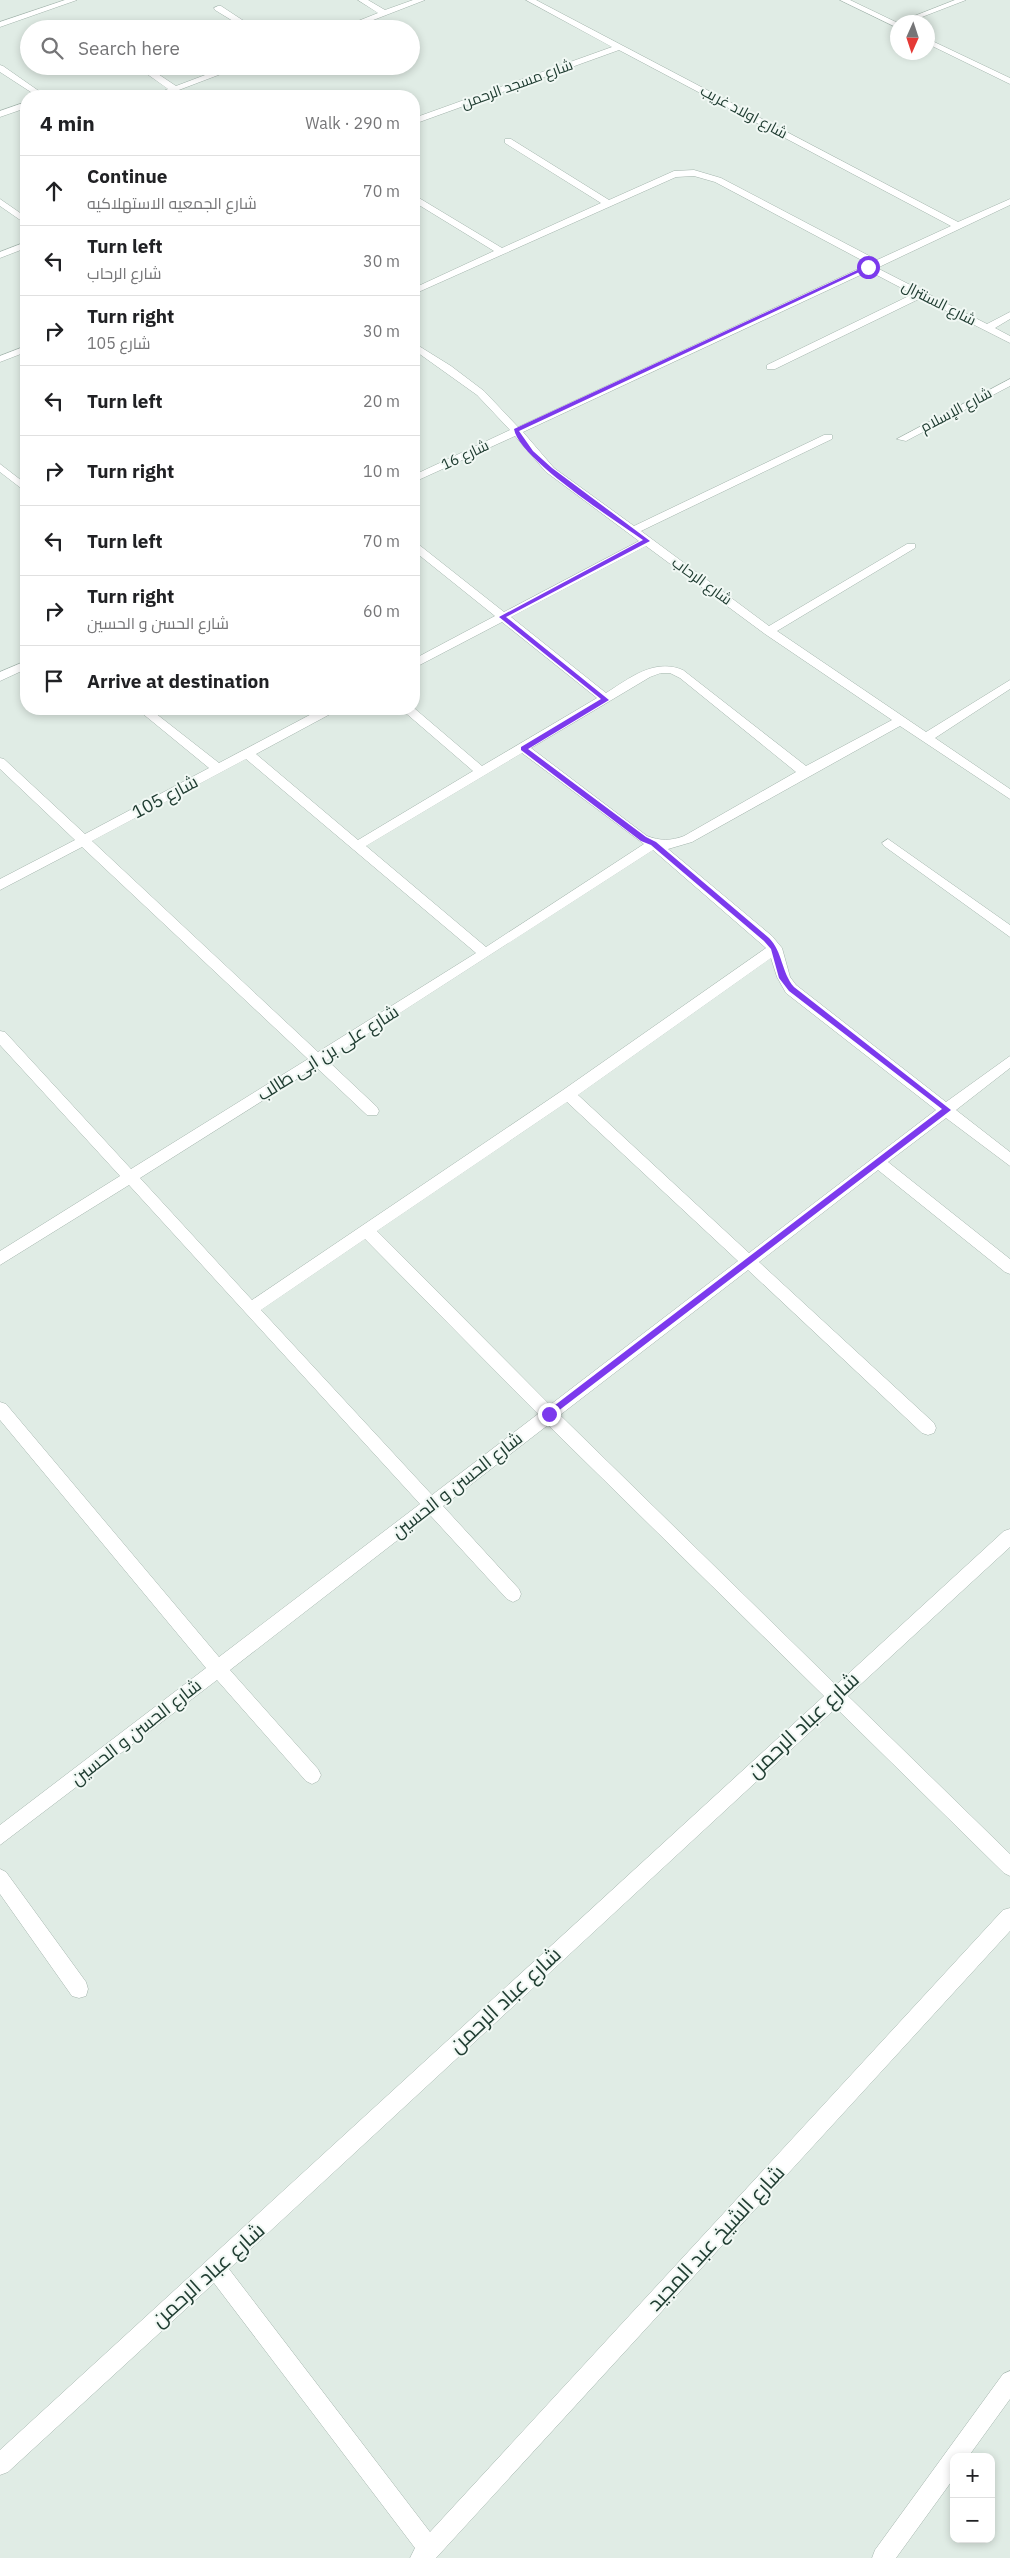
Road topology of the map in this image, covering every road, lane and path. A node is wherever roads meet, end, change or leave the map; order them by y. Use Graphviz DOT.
graph roads {
  1 [pos="73,0"];
  2 [pos="362,0"];
  3 [pos="421,0"];
  4 [pos="530,0"];
  5 [pos="844,0"];
  6 [pos="962,0"];
  7 [pos="218,8"];
  8 [pos="384,14"];
  9 [pos="924,15"];
  10 [pos="237,20"];
  11 [pos="367,20"];
  12 [pos="890,21"];
  13 [pos="0,25"];
  14 [pos="935,44"];
  15 [pos="620,47"];
  16 [pos="0,68"];
  17 [pos="154,75"];
  18 [pos="213,75"];
  19 [pos="1010,81"];
  20 [pos="175,89"];
  21 [pos="33,90"];
  22 [pos="20,107"];
  23 [pos="0,114"];
  24 [pos="420,119"];
  25 [pos="508,141"];
  26 [pos="0,202"];
  27 [pos="420,202"];
  28 [pos="1010,202"];
  29 [pos="607,203"];
  30 [pos="20,217"];
  31 [pos="958,226"];
  32 [pos="20,247"];
  33 [pos="502,252"];
  34 [pos="0,255"];
  35 [pos="872,265"];
  36 [pos="420,288"];
  37 [pos="921,294"];
  38 [pos="1010,315"];
  39 [pos="988,328"];
  40 [pos="1010,340"];
  41 [pos="420,350"];
  42 [pos="20,351"];
  43 [pos="0,359"];
  44 [pos="772,368"];
  45 [pos="1010,382"];
  46 [pos="516,430"];
  47 [pos="828,437"];
  48 [pos="902,438"];
  49 [pos="0,467"];
  50 [pos="420,476"];
  51 [pos="20,484"];
  52 [pos="633,531"];
  53 [pos="647,541"];
  54 [pos="911,546"];
  55 [pos="420,551"];
  56 [pos="502,617"];
  57 [pos="769,631"];
  58 [pos="420,661"];
  59 [pos="20,668"];
  60 [pos="0,677"];
  61 [pos="1010,684"];
  62 [pos="606,700"];
  63 [pos="151,715"];
  64 [pos="319,715"];
  65 [pos="414,715"];
  66 [pos="901,720"];
  67 [pos="926,738"];
  68 [pos="524,749"];
  69 [pos="247,753"];
  70 [pos="0,762"];
  71 [pos="218,769"];
  72 [pos="482,772"];
  73 [pos="805,772"];
  74 [pos="1010,795"];
  75 [pos="84,840"];
  76 [pos="888,843"];
  77 [pos="654,844"];
  78 [pos="357,846"];
  79 [pos="0,885"];
  80 [pos="1010,932"];
  81 [pos="774,948"];
  82 [pos="485,954"];
  83 [pos="0,1036"];
  84 [pos="317,1060"];
  85 [pos="1010,1061"];
  86 [pos="568,1094"];
  87 [pos="947,1110"];
  88 [pos="372,1111"];
  89 [pos="1010,1160"];
  90 [pos="878,1162"];
  91 [pos="130,1177"];
  92 [pos="366,1230"];
  93 [pos="0,1259"];
  94 [pos="748,1261"];
  95 [pos="1010,1268"];
  96 [pos="252,1308"];
  97 [pos="0,1409"];
  98 [pos="549,1414"];
  99 [pos="928,1428"];
  100 [pos="432,1505"];
  101 [pos="1010,1536"];
  102 [pos="512,1594"];
  103 [pos="218,1669"];
  104 [pos="836,1695"];
  105 [pos="312,1775"];
  106 [pos="0,1836"];
  107 [pos="1010,1867"];
  108 [pos="0,1878"];
  109 [pos="1010,1917"];
  110 [pos="79,1989"];
  111 [pos="215,2268"];
  112 [pos="1010,2381"];
  113 [pos="959,2453"];
  114 [pos="0,2464"];
  115 [pos="950,2465"];
  116 [pos="425,2554"];
  117 [pos="883,2558"];
  1 -- 13 [label="street"];
  2 -- 8 [label="street"];
  3 -- 8 [label="street"];
  4 -- 15 [label="street, شارع اولاد غريب"];
  5 -- 12 [label="street"];
  6 -- 9 [label="street"];
  7 -- 10 [label="street"];
  8 -- 11 [label="street"];
  14 -- 19 [label="street"];
  15 -- 24 [label="street, شارع مسجد الرحمن"];
  15 -- 31 [label="street, شارع اولاد غريب"];
  16 -- 21 [label="street"];
  17 -- 20 [label="street"];
  18 -- 20 [label="street"];
  22 -- 23 [label="street"];
  25 -- 29 [label="street"];
  26 -- 30 [label="street"];
  27 -- 33 [label="street"];
  28 -- 31 [label="street, شارع 16"];
  29 -- 33 [label="street, شارع السنترال"];
  29 -- 35 [label="street, شارع السنترال"];
  31 -- 35 [label="street, شارع 16"];
  32 -- 34 [label="street"];
  33 -- 36 [label="street, شارع السنترال"];
  35 -- 37 [label="street, شارع السنترال"];
  35 -- 46 [label="street, شارع 16"];
  37 -- 39 [label="street, شارع السنترال"];
  37 -- 44 [label="street"];
  38 -- 39 [label="street"];
  39 -- 40 [label="street, شارع السنترال"];
  41 -- 46 [label="street, شارع الرحاب"];
  42 -- 43 [label="street"];
  45 -- 48 [label="street, شارع الإسلام"];
  46 -- 50 [label="street, شارع 16"];
  46 -- 52 [label="street, شارع الرحاب"];
  47 -- 52 [label="street"];
  49 -- 51 [label="street"];
  52 -- 53 [label="street, شارع الرحاب"];
  53 -- 56 [label="street"];
  53 -- 57 [label="street, شارع الرحاب"];
  54 -- 57 [label="street"];
  55 -- 56 [label="street"];
  56 -- 58 [label="street"];
  56 -- 62 [label="street"];
  57 -- 66 [label="street, شارع الرحاب"];
  59 -- 60 [label="street"];
  61 -- 67 [label="street"];
  62 -- 68 [label="street"];
  62 -- 73 [label="street"];
  63 -- 71 [label="street"];
  64 -- 69 [label="street, شارع 105"];
  65 -- 72 [label="street"];
  66 -- 67 [label="street, شارع الرحاب"];
  66 -- 73 [label="street"];
  67 -- 74 [label="street, شارع الرحاب"];
  68 -- 72 [label="street"];
  68 -- 77 [label="street"];
  69 -- 71 [label="street, شارع 105"];
  69 -- 78 [label="street"];
  70 -- 75 [label="street"];
  71 -- 75 [label="street, شارع 105"];
  72 -- 78 [label="street"];
  73 -- 77 [label="street"];
  75 -- 79 [label="street, شارع 105"];
  75 -- 84 [label="street"];
  76 -- 80 [label="street"];
  77 -- 81 [label="street"];
  77 -- 82 [label="street, شارع على بن ابى طالب"];
  78 -- 82 [label="street"];
  81 -- 86 [label="street"];
  81 -- 87 [label="street"];
  82 -- 84 [label="street, شارع على بن ابى طالب"];
  83 -- 91 [label="street"];
  84 -- 88 [label="street"];
  84 -- 91 [label="street, شارع على بن ابى طالب"];
  85 -- 87 [label="street, شارع الحسن و الحسين"];
  86 -- 92 [label="street"];
  86 -- 94 [label="street"];
  87 -- 89 [label="street"];
  87 -- 90 [label="street, شارع الحسن و الحسين"];
  90 -- 94 [label="street, شارع الحسن و الحسين"];
  90 -- 95 [label="street"];
  91 -- 93 [label="street, شارع على بن ابى طالب"];
  91 -- 96 [label="street"];
  92 -- 96 [label="street"];
  92 -- 98 [label="street"];
  94 -- 98 [label="street, شارع الحسن و الحسين"];
  94 -- 99 [label="street"];
  96 -- 100 [label="street"];
  97 -- 103 [label="street"];
  98 -- 100 [label="street, شارع الحسن و الحسين"];
  98 -- 104 [label="street"];
  100 -- 102 [label="street"];
  100 -- 103 [label="street, شارع الحسن و الحسين"];
  101 -- 104 [label="street, شارع عباد الرحمن"];
  103 -- 105 [label="street"];
  103 -- 106 [label="street, شارع الحسن و الحسين"];
  104 -- 107 [label="street"];
  104 -- 111 [label="street, شارع عباد الرحمن"];
  108 -- 110 [label="street"];
  109 -- 116 [label="street, شارع الشيخ عبد المجيد"];
  111 -- 114 [label="street, شارع عباد الرحمن"];
  111 -- 116 [label="street"];
  112 -- 113 [label="street"];
  115 -- 117 [label="street"];
}
